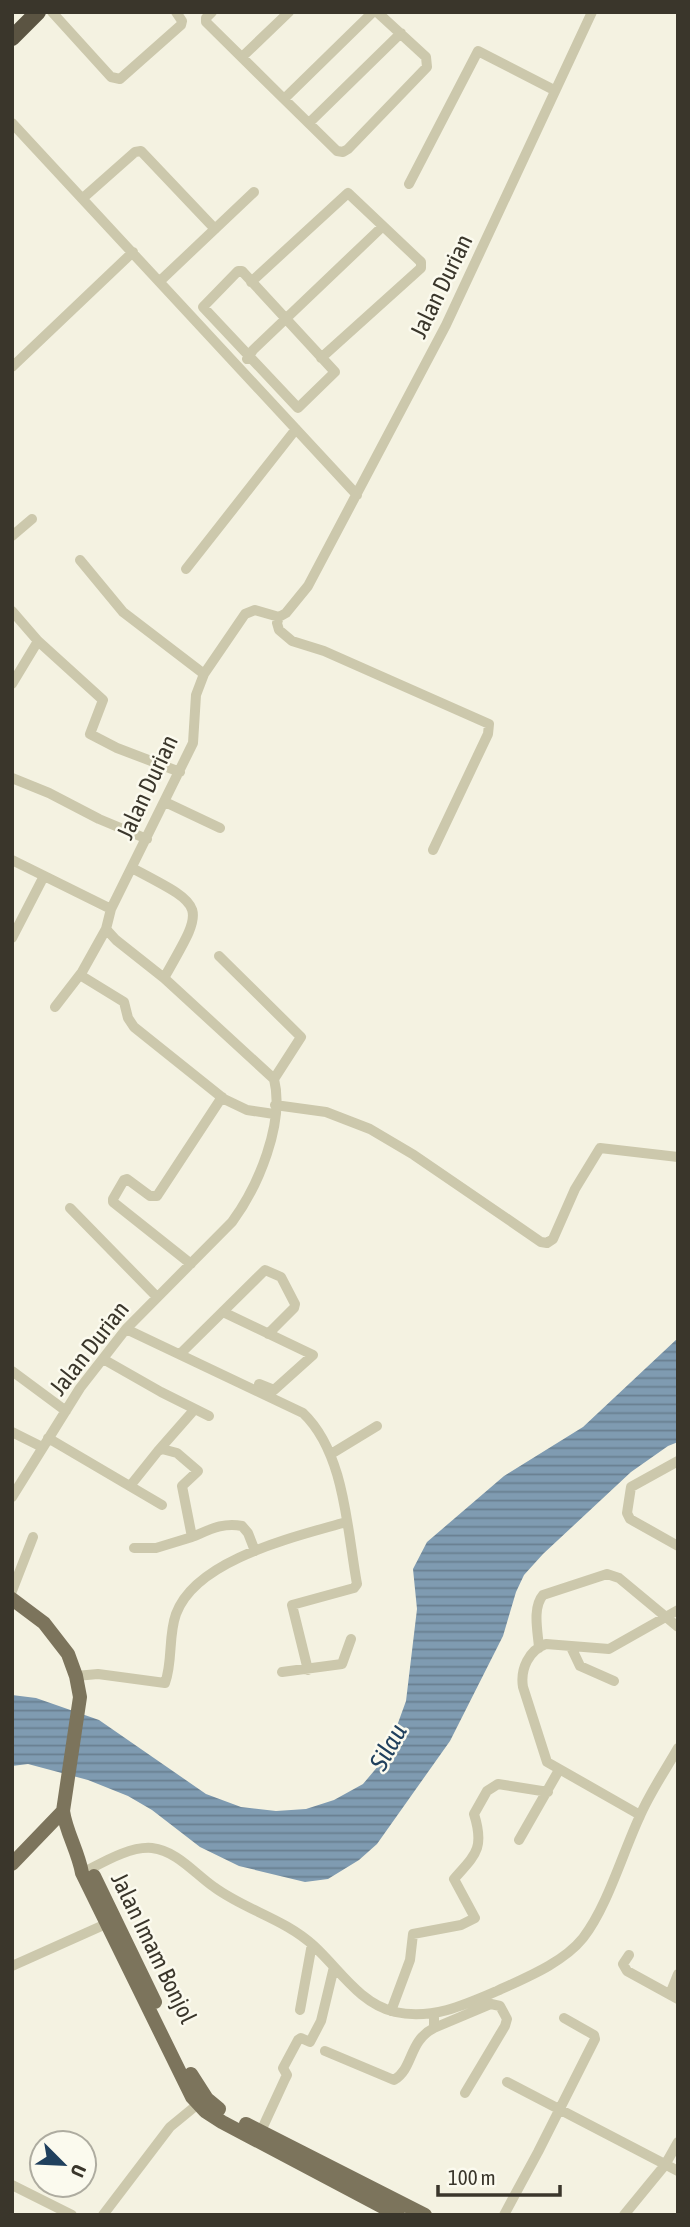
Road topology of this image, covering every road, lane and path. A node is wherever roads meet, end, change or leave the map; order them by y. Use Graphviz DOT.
graph roads {
  1 [pos="38,12"];
  2 [pos="52,12"];
  3 [pos="176,12"];
  4 [pos="212,12"];
  5 [pos="289,12"];
  6 [pos="375,12"];
  7 [pos="591,13"];
  8 [pos="401,33"];
  9 [pos="12,38"];
  10 [pos="242,57"];
  11 [pos="554,90"];
  12 [pos="284,99"];
  13 [pos="310,122"];
  14 [pos="12,123"];
  15 [pos="409,184"];
  16 [pos="254,192"];
  17 [pos="83,198"];
  18 [pos="215,229"];
  19 [pos="384,229"];
  20 [pos="133,252"];
  21 [pos="160,281"];
  22 [pos="251,282"];
  23 [pos="287,321"];
  24 [pos="251,356"];
  25 [pos="321,358"];
  26 [pos="12,367"];
  27 [pos="239,367"];
  28 [pos="296,429"];
  29 [pos="357,495"];
  30 [pos="32,519"];
  31 [pos="12,536"];
  32 [pos="80,560"];
  33 [pos="187,569"];
  34 [pos="12,611"];
  35 [pos="279,617"];
  36 [pos="38,641"];
  37 [pos="204,674"];
  38 [pos="12,684"];
  39 [pos="180,772"];
  40 [pos="12,778"];
  41 [pos="165,802"];
  42 [pos="219,828"];
  43 [pos="146,839"];
  44 [pos="433,850"];
  45 [pos="12,860"];
  46 [pos="132,868"];
  47 [pos="44,876"];
  48 [pos="111,909"];
  49 [pos="106,929"];
  50 [pos="12,939"];
  51 [pos="219,956"];
  52 [pos="80,975"];
  53 [pos="164,978"];
  54 [pos="55,1007"];
  55 [pos="274,1079"];
  56 [pos="222,1097"];
  57 [pos="274,1110"];
  58 [pos="678,1157"];
  59 [pos="70,1208"];
  60 [pos="191,1264"];
  61 [pos="157,1297"];
  62 [pos="223,1312"];
  63 [pos="126,1329"];
  64 [pos="268,1334"];
  65 [pos="182,1352"];
  66 [pos="103,1359"];
  67 [pos="12,1371"];
  68 [pos="194,1410"];
  69 [pos="66,1411"];
  70 [pos="209,1416"];
  71 [pos="377,1426"];
  72 [pos="12,1432"];
  73 [pos="45,1443"];
  74 [pos="158,1451"];
  75 [pos="331,1454"];
  76 [pos="678,1461"];
  77 [pos="130,1486"];
  78 [pos="12,1497"];
  79 [pos="162,1505"];
  80 [pos="346,1522"];
  81 [pos="33,1537"];
  82 [pos="192,1537"];
  83 [pos="678,1546"];
  84 [pos="134,1548"];
  85 [pos="255,1551"];
  86 [pos="12,1591"];
  87 [pos="12,1599"];
  88 [pos="678,1610"];
  89 [pos="666,1618"];
  90 [pos="678,1627"];
  91 [pos="351,1639"];
  92 [pos="570,1647"];
  93 [pos="538,1648"];
  94 [pos="308,1670"];
  95 [pos="282,1672"];
  96 [pos="76,1676"];
  97 [pos="614,1681"];
  98 [pos="678,1748"];
  99 [pos="559,1770"];
  100 [pos="548,1792"];
  101 [pos="63,1811"];
  102 [pos="640,1815"];
  103 [pos="519,1840"];
  104 [pos="12,1864"];
  105 [pos="84,1867"];
  106 [pos="111,1926"];
  107 [pos="312,1944"];
  108 [pos="629,1955"];
  109 [pos="12,1966"];
  110 [pos="334,1967"];
  111 [pos="678,1974"];
  112 [pos="674,1996"];
  113 [pos="300,2010"];
  114 [pos="391,2011"];
  115 [pos="434,2014"];
  116 [pos="564,2018"];
  117 [pos="433,2028"];
  118 [pos="325,2051"];
  119 [pos="507,2082"];
  120 [pos="465,2094"];
  121 [pos="198,2104"];
  122 [pos="559,2108"];
  123 [pos="261,2131"];
  124 [pos="678,2142"];
  125 [pos="665,2165"];
  126 [pos="328,2171"];
  127 [pos="678,2171"];
  128 [pos="12,2185"];
  129 [pos="72,2215"];
  130 [pos="103,2215"];
  131 [pos="398,2215"];
  132 [pos="425,2215"];
  133 [pos="503,2215"];
  134 [pos="625,2215"];
  1 -- 9 [label="highway"];
  2 -- 3 [label="street"];
  4 -- 10 [label="street"];
  5 -- 10 [label="street"];
  6 -- 8 [label="street"];
  6 -- 12 [label="street"];
  7 -- 11 [label="street, Jalan Durian"];
  8 -- 13 [label="street"];
  8 -- 13 [label="street"];
  10 -- 12 [label="street"];
  11 -- 15 [label="street"];
  11 -- 29 [label="street, Jalan Durian"];
  12 -- 13 [label="street"];
  14 -- 17 [label="street"];
  16 -- 18 [label="street"];
  17 -- 18 [label="street"];
  17 -- 20 [label="street"];
  18 -- 21 [label="street"];
  19 -- 22 [label="street"];
  19 -- 23 [label="street"];
  19 -- 25 [label="street"];
  20 -- 21 [label="street"];
  20 -- 26 [label="street"];
  21 -- 27 [label="street"];
  22 -- 23 [label="street"];
  22 -- 24 [label="street"];
  23 -- 24 [label="street"];
  23 -- 25 [label="street"];
  24 -- 25 [label="street"];
  24 -- 27 [label="street"];
  27 -- 28 [label="street"];
  28 -- 29 [label="street"];
  28 -- 33 [label="street"];
  29 -- 35 [label="street, Jalan Durian"];
  30 -- 31 [label="street"];
  32 -- 37 [label="street"];
  34 -- 36 [label="street"];
  35 -- 37 [label="street, Jalan Durian"];
  35 -- 44 [label="street"];
  36 -- 38 [label="street"];
  36 -- 39 [label="street"];
  37 -- 39 [label="street, Jalan Durian"];
  39 -- 41 [label="street, Jalan Durian"];
  40 -- 43 [label="street"];
  41 -- 42 [label="street"];
  41 -- 43 [label="street, Jalan Durian"];
  43 -- 46 [label="street, Jalan Durian"];
  45 -- 47 [label="street"];
  46 -- 48 [label="street, Jalan Durian"];
  46 -- 53 [label="street"];
  47 -- 48 [label="street"];
  47 -- 50 [label="street"];
  48 -- 49 [label="street, Jalan Durian"];
  49 -- 52 [label="street, Jalan Durian"];
  49 -- 53 [label="street"];
  51 -- 55 [label="street"];
  52 -- 54 [label="street, Jalan Durian"];
  52 -- 56 [label="street"];
  53 -- 55 [label="street"];
  55 -- 57 [label="street, Jalan Durian"];
  56 -- 57 [label="street"];
  56 -- 60 [label="street"];
  57 -- 58 [label="street"];
  57 -- 60 [label="street, Jalan Durian"];
  59 -- 61 [label="street"];
  60 -- 61 [label="street, Jalan Durian"];
  61 -- 63 [label="street, Jalan Durian"];
  62 -- 64 [label="street"];
  62 -- 64 [label="street"];
  62 -- 65 [label="street"];
  63 -- 65 [label="street"];
  63 -- 66 [label="street, Jalan Durian"];
  64 -- 65 [label="street"];
  65 -- 75 [label="street"];
  66 -- 68 [label="street"];
  66 -- 69 [label="street, Jalan Durian"];
  67 -- 69 [label="street"];
  68 -- 70 [label="street"];
  68 -- 74 [label="street"];
  69 -- 73 [label="street, Jalan Durian"];
  71 -- 75 [label="street"];
  72 -- 73 [label="street"];
  73 -- 77 [label="street"];
  73 -- 78 [label="street, Jalan Durian"];
  74 -- 77 [label="street"];
  74 -- 82 [label="street"];
  75 -- 80 [label="street"];
  76 -- 83 [label="street"];
  77 -- 79 [label="street"];
  80 -- 85 [label="street"];
  80 -- 94 [label="street"];
  81 -- 86 [label="street"];
  82 -- 84 [label="street"];
  82 -- 85 [label="street"];
  85 -- 96 [label="street"];
  87 -- 96 [label="main road"];
  88 -- 89 [label="street"];
  89 -- 90 [label="street"];
  89 -- 92 [label="street"];
  89 -- 93 [label="street"];
  91 -- 94 [label="street"];
  92 -- 93 [label="street"];
  92 -- 97 [label="street"];
  93 -- 99 [label="street"];
  94 -- 95 [label="street"];
  96 -- 101 [label="main road"];
  98 -- 102 [label="street"];
  99 -- 100 [label="street"];
  99 -- 102 [label="street"];
  100 -- 103 [label="street"];
  100 -- 114 [label="street"];
  101 -- 104 [label="main road"];
  101 -- 105 [label="main road, Jalan Imam Bonjol"];
  102 -- 115 [label="street"];
  105 -- 106 [label="main road, Jalan Imam Bonjol"];
  105 -- 107 [label="street"];
  106 -- 109 [label="street"];
  106 -- 121 [label="main road, Jalan Imam Bonjol"];
  106 -- 123 [label="main road, Jalan Imam Bonjol"];
  107 -- 110 [label="street"];
  107 -- 113 [label="street"];
  108 -- 112 [label="street"];
  110 -- 114 [label="street"];
  110 -- 123 [label="street"];
  111 -- 112 [label="street"];
  114 -- 115 [label="street"];
  115 -- 117 [label="street"];
  116 -- 122 [label="street"];
  117 -- 118 [label="street"];
  117 -- 120 [label="street"];
  119 -- 122 [label="street"];
  121 -- 126 [label="main road, Jalan Imam Bonjol"];
  121 -- 130 [label="street"];
  122 -- 125 [label="street"];
  122 -- 133 [label="street"];
  123 -- 126 [label="main road, Jalan Imam Bonjol"];
  124 -- 125 [label="street"];
  125 -- 127 [label="street"];
  125 -- 134 [label="street"];
  126 -- 131 [label="main road, Jalan Imam Bonjol"];
  126 -- 132 [label="main road, Jalan Imam Bonjol"];
  128 -- 129 [label="street"];
}
